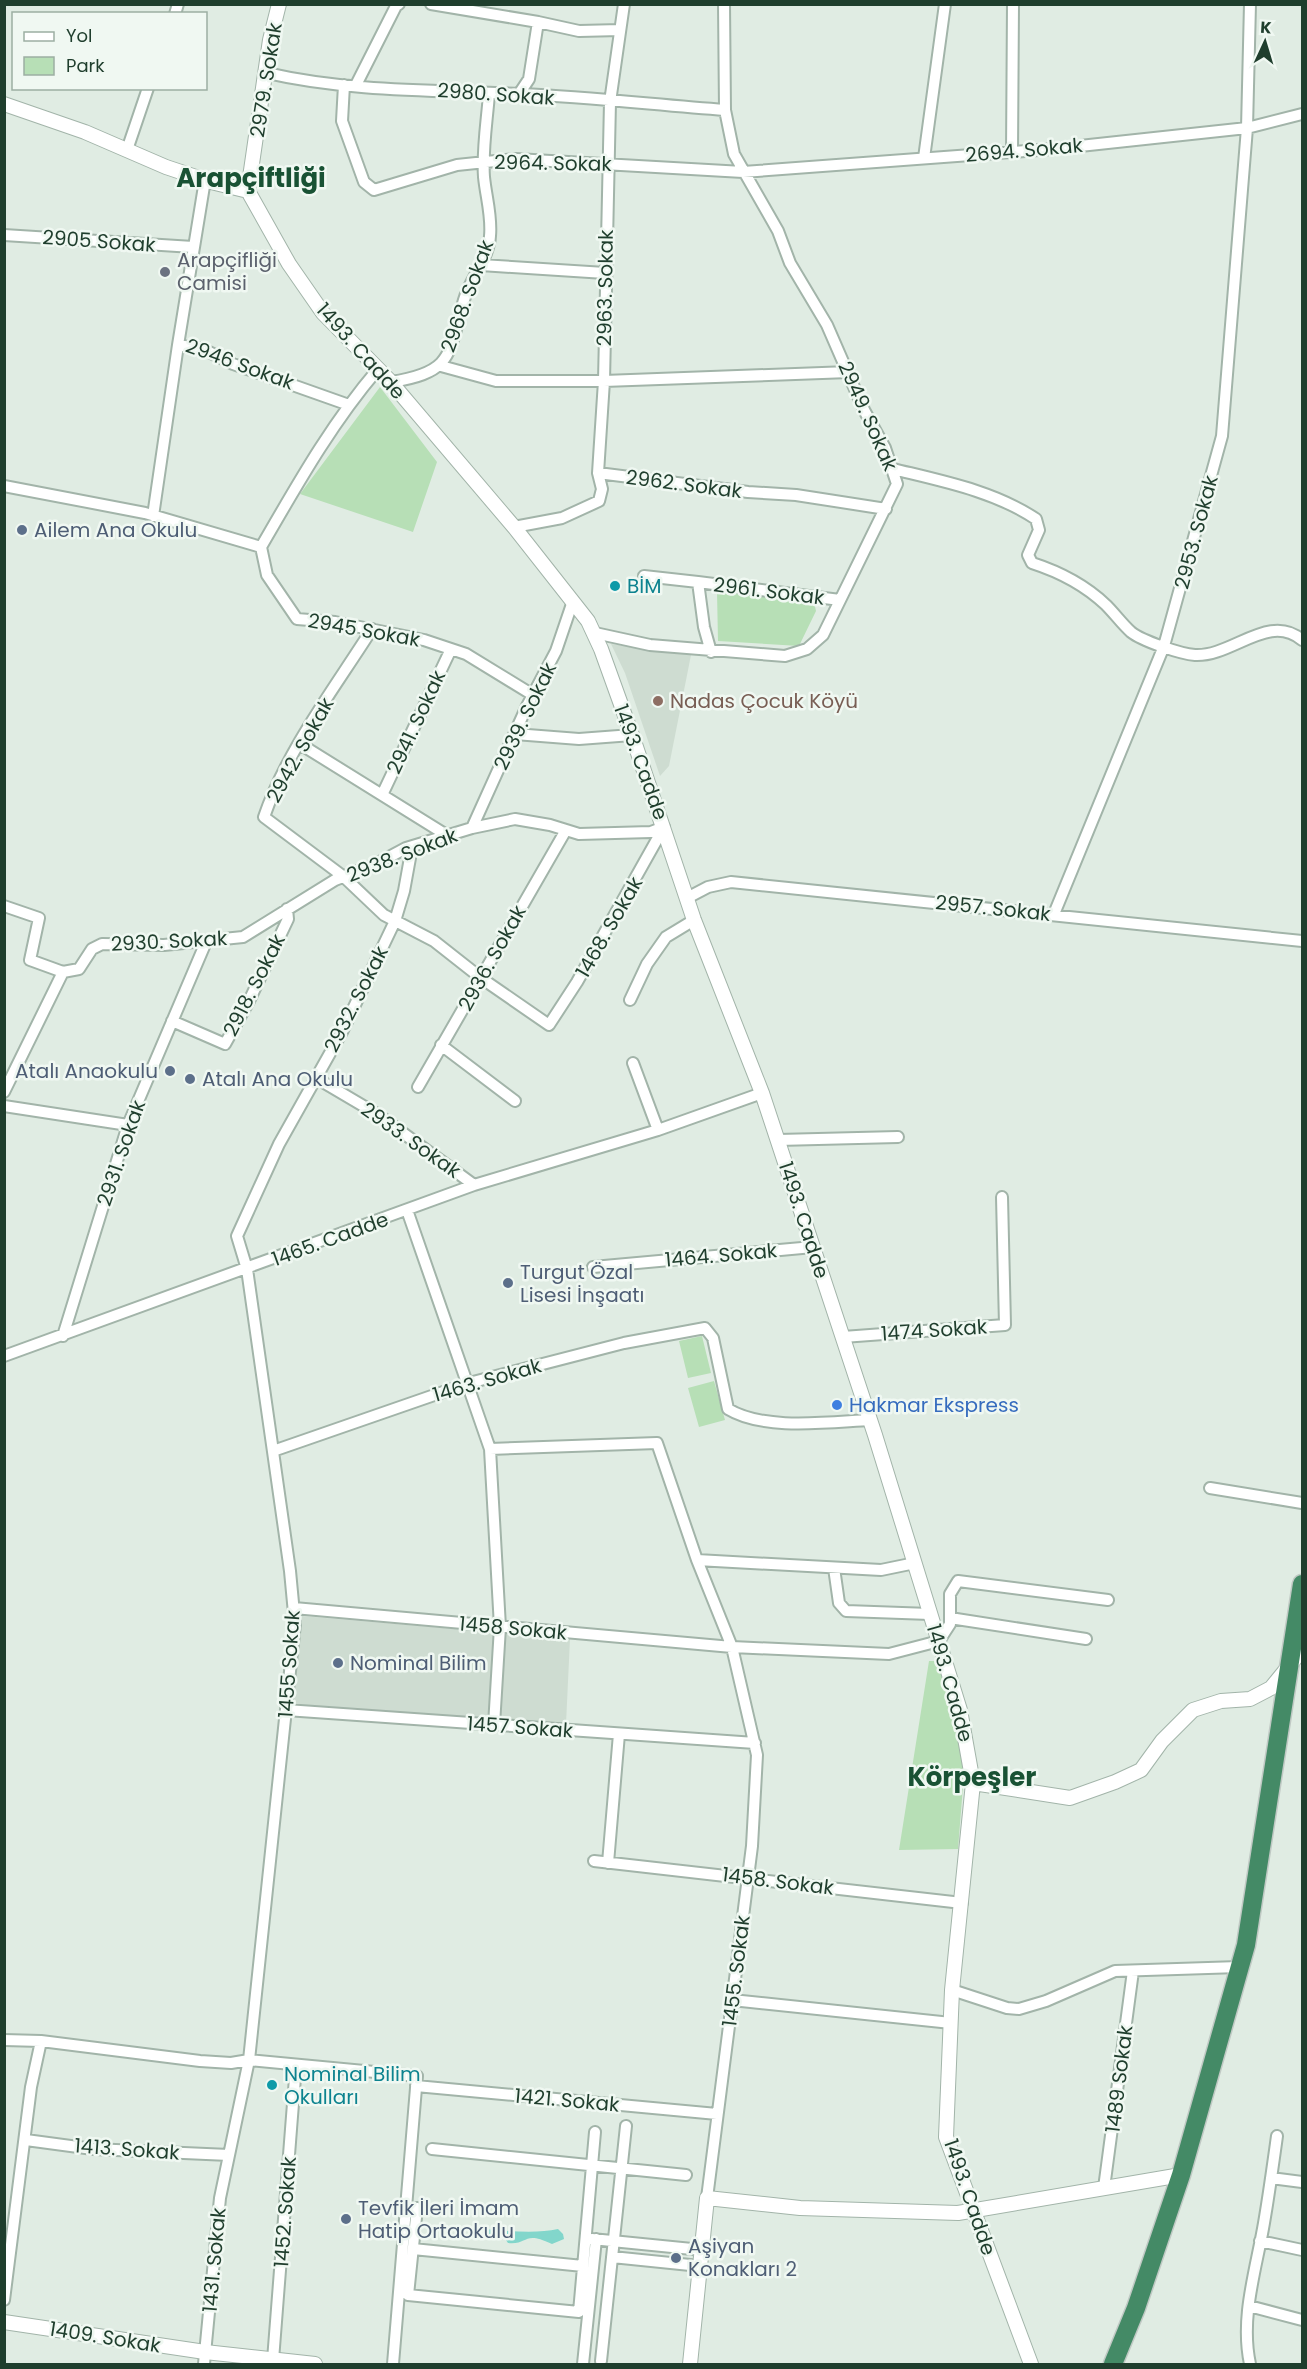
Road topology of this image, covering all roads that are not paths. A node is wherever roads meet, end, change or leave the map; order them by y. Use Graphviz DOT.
graph roads {
  1 [pos="279,4"];
  2 [pos="399,4"];
  3 [pos="431,4"];
  4 [pos="624,4"];
  5 [pos="724,4"];
  6 [pos="945,4"];
  7 [pos="1013,4"];
  8 [pos="1250,4"];
  9 [pos="537,22"];
  10 [pos="620,30"];
  11 [pos="267,73"];
  12 [pos="344,85"];
  13 [pos="356,86"];
  14 [pos="147,90"];
  15 [pos="489,94"];
  16 [pos="519,94"];
  17 [pos="610,102"];
  18 [pos="4,104"];
  19 [pos="725,110"];
  20 [pos="1302,114"];
  21 [pos="1247,128"];
  22 [pos="127,150"];
  23 [pos="1012,152"];
  24 [pos="924,158"];
  25 [pos="485,162"];
  26 [pos="608,164"];
  27 [pos="743,172"];
  28 [pos="205,180"];
  29 [pos="248,191"];
  30 [pos="4,235"];
  31 [pos="193,247"];
  32 [pos="481,265"];
  33 [pos="605,273"];
  34 [pos="178,345"];
  35 [pos="441,366"];
  36 [pos="378,369"];
  37 [pos="849,372"];
  38 [pos="604,381"];
  39 [pos="391,382"];
  40 [pos="349,405"];
  41 [pos="893,469"];
  42 [pos="598,473"];
  43 [pos="4,486"];
  44 [pos="886,509"];
  45 [pos="153,516"];
  46 [pos="514,527"];
  47 [pos="261,547"];
  48 [pos="644,576"];
  49 [pos="698,582"];
  50 [pos="840,600"];
  51 [pos="573,602"];
  52 [pos="372,629"];
  53 [pos="595,633"];
  54 [pos="1302,640"];
  55 [pos="1164,646"];
  56 [pos="451,649"];
  57 [pos="711,652"];
  58 [pos="533,694"];
  59 [pos="514,734"];
  60 [pos="632,735"];
  61 [pos="300,744"];
  62 [pos="382,795"];
  63 [pos="664,827"];
  64 [pos="472,828"];
  65 [pos="566,830"];
  66 [pos="448,836"];
  67 [pos="412,847"];
  68 [pos="344,877"];
  69 [pos="687,898"];
  70 [pos="4,906"];
  71 [pos="287,909"];
  72 [pos="1054,914"];
  73 [pos="694,920"];
  74 [pos="395,921"];
  75 [pos="1302,941"];
  76 [pos="206,942"];
  77 [pos="63,972"];
  78 [pos="481,978"];
  79 [pos="630,1000"];
  80 [pos="172,1021"];
  81 [pos="441,1045"];
  82 [pos="633,1063"];
  83 [pos="316,1078"];
  84 [pos="418,1087"];
  85 [pos="4,1092"];
  86 [pos="762,1092"];
  87 [pos="515,1101"];
  88 [pos="4,1106"];
  89 [pos="128,1125"];
  90 [pos="658,1130"];
  91 [pos="898,1137"];
  92 [pos="778,1140"];
  93 [pos="474,1185"];
  94 [pos="1002,1197"];
  95 [pos="407,1210"];
  96 [pos="813,1247"];
  97 [pos="593,1267"];
  98 [pos="247,1269"];
  99 [pos="63,1335"];
  100 [pos="843,1337"];
  101 [pos="4,1356"];
  102 [pos="469,1383"];
  103 [pos="870,1420"];
  104 [pos="490,1449"];
  105 [pos="273,1451"];
  106 [pos="1210,1488"];
  107 [pos="1302,1503"];
  108 [pos="697,1560"];
  109 [pos="915,1563"];
  110 [pos="834,1568"];
  111 [pos="1302,1584"];
  112 [pos="1108,1600"];
  113 [pos="294,1608"];
  114 [pos="930,1614"];
  115 [pos="950,1618"];
  116 [pos="500,1627"];
  117 [pos="1086,1639"];
  118 [pos="939,1641"];
  119 [pos="732,1647"];
  120 [pos="1299,1652"];
  121 [pos="286,1710"];
  122 [pos="494,1725"];
  123 [pos="619,1734"];
  124 [pos="755,1743"];
  125 [pos="973,1783"];
  126 [pos="594,1861"];
  127 [pos="608,1863"];
  128 [pos="748,1877"];
  129 [pos="962,1903"];
  130 [pos="1239,1967"];
  131 [pos="1133,1971"];
  132 [pos="952,1990"];
  133 [pos="732,2000"];
  134 [pos="951,2023"];
  135 [pos="4,2040"];
  136 [pos="41,2041"];
  137 [pos="249,2060"];
  138 [pos="296,2064"];
  139 [pos="416,2081"];
  140 [pos="717,2114"];
  141 [pos="626,2126"];
  142 [pos="595,2132"];
  143 [pos="1277,2136"];
  144 [pos="26,2140"];
  145 [pos="432,2149"];
  146 [pos="229,2155"];
  147 [pos="592,2166"];
  148 [pos="621,2169"];
  149 [pos="686,2175"];
  150 [pos="1181,2175"];
  151 [pos="1270,2178"];
  152 [pos="1302,2182"];
  153 [pos="1104,2188"];
  154 [pos="707,2198"];
  155 [pos="417,2208"];
  156 [pos="974,2210"];
  157 [pos="591,2239"];
  158 [pos="614,2241"];
  159 [pos="1260,2241"];
  160 [pos="413,2249"];
  161 [pos="702,2250"];
  162 [pos="1302,2250"];
  163 [pos="612,2257"];
  164 [pos="583,2266"];
  165 [pos="700,2266"];
  166 [pos="4,2300"];
  167 [pos="1249,2306"];
  168 [pos="1302,2320"];
  169 [pos="4,2322"];
  170 [pos="204,2358"];
  171 [pos="273,2360"];
  172 [pos="601,2361"];
  173 [pos="315,2364"];
  174 [pos="393,2364"];
  175 [pos="583,2364"];
  176 [pos="690,2364"];
  177 [pos="1031,2364"];
  178 [pos="1113,2364"];
  179 [pos="1121,2364"];
  180 [pos="1250,2364"];
  1 -- 11 [label="street, 2979. Sokak"];
  2 -- 13 [label="street"];
  3 -- 9 [label="street"];
  4 -- 10 [label="street, 2963. Sokak"];
  5 -- 19 [label="street, 2949. Sokak"];
  6 -- 24 [label="street"];
  7 -- 23 [label="street"];
  8 -- 21 [label="street, 2953. Sokak"];
  9 -- 10 [label="street"];
  9 -- 16 [label="street"];
  10 -- 17 [label="street, 2963. Sokak"];
  11 -- 12 [label="street, 2980. Sokak"];
  11 -- 29 [label="street, 2979. Sokak"];
  12 -- 13 [label="street, 2980. Sokak"];
  12 -- 25 [label="street, 2964. Sokak"];
  13 -- 15 [label="street, 2980. Sokak"];
  14 -- 22 [label="street"];
  15 -- 16 [label="street, 2980. Sokak"];
  15 -- 25 [label="street, 2968. Sokak"];
  16 -- 17 [label="street, 2980. Sokak"];
  17 -- 19 [label="street, 2980. Sokak"];
  17 -- 26 [label="street, 2963. Sokak"];
  18 -- 22 [label="street"];
  19 -- 27 [label="street, 2949. Sokak"];
  20 -- 21 [label="street, 2694. Sokak"];
  21 -- 23 [label="street, 2694. Sokak"];
  21 -- 55 [label="street, 2953. Sokak"];
  22 -- 28 [label="street"];
  23 -- 24 [label="street, 2694. Sokak"];
  24 -- 27 [label="street, 2694. Sokak"];
  25 -- 26 [label="street, 2964. Sokak"];
  25 -- 32 [label="street, 2968. Sokak"];
  26 -- 27 [label="street, 2964. Sokak"];
  26 -- 33 [label="street, 2963. Sokak"];
  27 -- 37 [label="street, 2949. Sokak"];
  28 -- 29 [label="street"];
  28 -- 31 [label="street, 2946 Sokak"];
  29 -- 36 [label="street, 1493. Cadde"];
  30 -- 31 [label="street, 2905 Sokak"];
  31 -- 34 [label="street, 2946 Sokak"];
  32 -- 33 [label="street"];
  32 -- 35 [label="street, 2968. Sokak"];
  33 -- 38 [label="street, 2963. Sokak"];
  34 -- 40 [label="street, 2946 Sokak"];
  34 -- 45 [label="street"];
  35 -- 38 [label="street"];
  35 -- 39 [label="street, 2968. Sokak"];
  36 -- 39 [label="street, 1493. Cadde"];
  36 -- 40 [label="street"];
  37 -- 38 [label="street"];
  37 -- 41 [label="street, 2949. Sokak"];
  38 -- 42 [label="street, 2963. Sokak"];
  39 -- 46 [label="street, 1493. Cadde"];
  40 -- 47 [label="street"];
  41 -- 44 [label="street, 2949. Sokak"];
  41 -- 55 [label="street"];
  42 -- 44 [label="street, 2962. Sokak"];
  42 -- 46 [label="street, 2962. Sokak"];
  43 -- 45 [label="street"];
  44 -- 50 [label="street, 2949. Sokak"];
  45 -- 47 [label="street"];
  46 -- 51 [label="street, 1493. Cadde"];
  47 -- 52 [label="street, 2945 Sokak"];
  48 -- 49 [label="street, 2961. Sokak"];
  49 -- 50 [label="street, 2961. Sokak"];
  49 -- 57 [label="street, 2961. Sokak"];
  50 -- 57 [label="street, 2949. Sokak"];
  51 -- 53 [label="street, 1493. Cadde"];
  51 -- 58 [label="street, 2939. Sokak"];
  52 -- 56 [label="street, 2945 Sokak"];
  52 -- 61 [label="street, 2942. Sokak"];
  53 -- 57 [label="street, 2949. Sokak"];
  53 -- 60 [label="street, 1493. Cadde"];
  54 -- 55 [label="street"];
  55 -- 72 [label="street, 2953. Sokak"];
  56 -- 58 [label="street, 2945 Sokak"];
  56 -- 62 [label="street, 2941. Sokak"];
  58 -- 59 [label="street, 2939. Sokak"];
  59 -- 60 [label="street"];
  59 -- 64 [label="street, 2939. Sokak"];
  60 -- 63 [label="street, 1493. Cadde"];
  61 -- 62 [label="street"];
  61 -- 68 [label="street, 2942. Sokak"];
  62 -- 66 [label="street"];
  63 -- 65 [label="street, 2938. Sokak"];
  63 -- 69 [label="street, 1493. Cadde"];
  63 -- 78 [label="street, 1468. Sokak"];
  64 -- 65 [label="street, 2938. Sokak"];
  64 -- 66 [label="street, 2938. Sokak"];
  65 -- 78 [label="street, 2936. Sokak"];
  66 -- 67 [label="street, 2938. Sokak"];
  67 -- 68 [label="street, 2938. Sokak"];
  67 -- 74 [label="street, 2932. Sokak"];
  68 -- 71 [label="street, 2938. Sokak"];
  68 -- 74 [label="street"];
  69 -- 72 [label="street, 2957. Sokak"];
  69 -- 73 [label="street, 1493. Cadde"];
  70 -- 77 [label="street"];
  71 -- 76 [label="street, 2930. Sokak"];
  71 -- 80 [label="street, 2918. Sokak"];
  72 -- 75 [label="street, 2957. Sokak"];
  73 -- 79 [label="street"];
  73 -- 86 [label="street, 1493. Cadde"];
  74 -- 78 [label="street"];
  74 -- 83 [label="street, 2932. Sokak"];
  76 -- 77 [label="street, 2930. Sokak"];
  76 -- 80 [label="street, 2931. Sokak"];
  77 -- 85 [label="street"];
  78 -- 81 [label="street, 2936. Sokak"];
  80 -- 89 [label="street, 2931. Sokak"];
  81 -- 84 [label="street, 2936. Sokak"];
  81 -- 87 [label="street"];
  82 -- 90 [label="street"];
  83 -- 93 [label="street, 2933. Sokak"];
  83 -- 98 [label="street, 2932. Sokak"];
  86 -- 90 [label="street, 1465. Cadde"];
  86 -- 92 [label="street, 1493. Cadde"];
  88 -- 89 [label="street"];
  89 -- 99 [label="street, 2931. Sokak"];
  90 -- 93 [label="street, 1465. Cadde"];
  91 -- 92 [label="street"];
  92 -- 96 [label="street, 1493. Cadde"];
  93 -- 95 [label="street, 1465. Cadde"];
  94 -- 100 [label="street, 1474 Sokak"];
  95 -- 98 [label="street, 1465. Cadde"];
  95 -- 102 [label="street"];
  96 -- 97 [label="street, 1464. Sokak"];
  96 -- 100 [label="street, 1493. Cadde"];
  98 -- 99 [label="street, 1465. Cadde"];
  98 -- 105 [label="street, 1455 Sokak"];
  99 -- 101 [label="street, 1465. Cadde"];
  100 -- 103 [label="street, 1493. Cadde"];
  102 -- 103 [label="street, 1463. Sokak"];
  102 -- 104 [label="street"];
  102 -- 105 [label="street, 1463. Sokak"];
  103 -- 109 [label="street, 1493. Cadde"];
  104 -- 108 [label="street, 1455. Sokak"];
  104 -- 116 [label="street"];
  105 -- 113 [label="street, 1455 Sokak"];
  106 -- 107 [label="street"];
  108 -- 110 [label="street"];
  108 -- 119 [label="street, 1455. Sokak"];
  109 -- 110 [label="street"];
  109 -- 114 [label="street, 1493. Cadde"];
  110 -- 114 [label="street"];
  111 -- 120 [label="highway"];
  112 -- 115 [label="street"];
  113 -- 116 [label="street, 1458 Sokak"];
  113 -- 121 [label="street, 1455 Sokak"];
  114 -- 118 [label="street, 1493. Cadde"];
  115 -- 117 [label="street"];
  115 -- 118 [label="street"];
  116 -- 119 [label="street, 1458 Sokak"];
  116 -- 122 [label="street"];
  118 -- 119 [label="street, 1458 Sokak"];
  118 -- 125 [label="street, 1493. Cadde"];
  119 -- 124 [label="street, 1455. Sokak"];
  120 -- 125 [label="street"];
  120 -- 130 [label="highway"];
  120 -- 179 [label="highway"];
  121 -- 122 [label="street, 1457 Sokak"];
  121 -- 137 [label="street, 1455 Sokak"];
  122 -- 123 [label="street, 1457 Sokak"];
  123 -- 124 [label="street, 1457 Sokak"];
  123 -- 127 [label="street"];
  124 -- 128 [label="street, 1455. Sokak"];
  125 -- 129 [label="street, 1493. Cadde"];
  126 -- 127 [label="street, 1458. Sokak"];
  127 -- 128 [label="street, 1458. Sokak"];
  128 -- 129 [label="street, 1458. Sokak"];
  128 -- 133 [label="street, 1455. Sokak"];
  129 -- 132 [label="street, 1493. Cadde"];
  130 -- 131 [label="street"];
  130 -- 150 [label="highway"];
  131 -- 132 [label="street"];
  131 -- 153 [label="street, 1489 Sokak"];
  132 -- 134 [label="street, 1493. Cadde"];
  133 -- 134 [label="street"];
  133 -- 140 [label="street, 1455. Sokak"];
  134 -- 156 [label="street, 1493. Cadde"];
  135 -- 136 [label="street"];
  136 -- 137 [label="street, 1421. Sokak"];
  136 -- 144 [label="street"];
  137 -- 138 [label="street, 1421. Sokak"];
  137 -- 146 [label="street, 1455 Sokak"];
  138 -- 139 [label="street, 1421. Sokak"];
  138 -- 171 [label="street, 1452. Sokak"];
  139 -- 140 [label="street, 1421. Sokak"];
  139 -- 174 [label="street"];
  140 -- 154 [label="street, 1455. Sokak"];
  141 -- 148 [label="street"];
  142 -- 147 [label="street"];
  143 -- 151 [label="street"];
  144 -- 146 [label="street, 1413. Sokak"];
  144 -- 166 [label="street"];
  145 -- 147 [label="street"];
  146 -- 170 [label="street, 1431. Sokak"];
  147 -- 148 [label="street"];
  147 -- 157 [label="street"];
  148 -- 149 [label="street"];
  148 -- 158 [label="street"];
  150 -- 153 [label="street"];
  150 -- 178 [label="highway"];
  151 -- 152 [label="street"];
  151 -- 159 [label="street"];
  153 -- 156 [label="street"];
  154 -- 156 [label="street"];
  154 -- 161 [label="street"];
  155 -- 160 [label="street"];
  156 -- 177 [label="street, 1493. Cadde"];
  157 -- 158 [label="street"];
  157 -- 164 [label="street"];
  157 -- 175 [label="street"];
  158 -- 161 [label="street"];
  158 -- 163 [label="street"];
  159 -- 162 [label="street"];
  159 -- 167 [label="street"];
  160 -- 164 [label="street"];
  160 -- 164 [label="street"];
  161 -- 165 [label="street"];
  163 -- 165 [label="street"];
  163 -- 172 [label="street"];
  165 -- 176 [label="street"];
  167 -- 168 [label="street"];
  167 -- 180 [label="street"];
  169 -- 170 [label="street, 1409. Sokak"];
  170 -- 171 [label="street, 1409. Sokak"];
  171 -- 173 [label="street, 1409. Sokak"];
}
